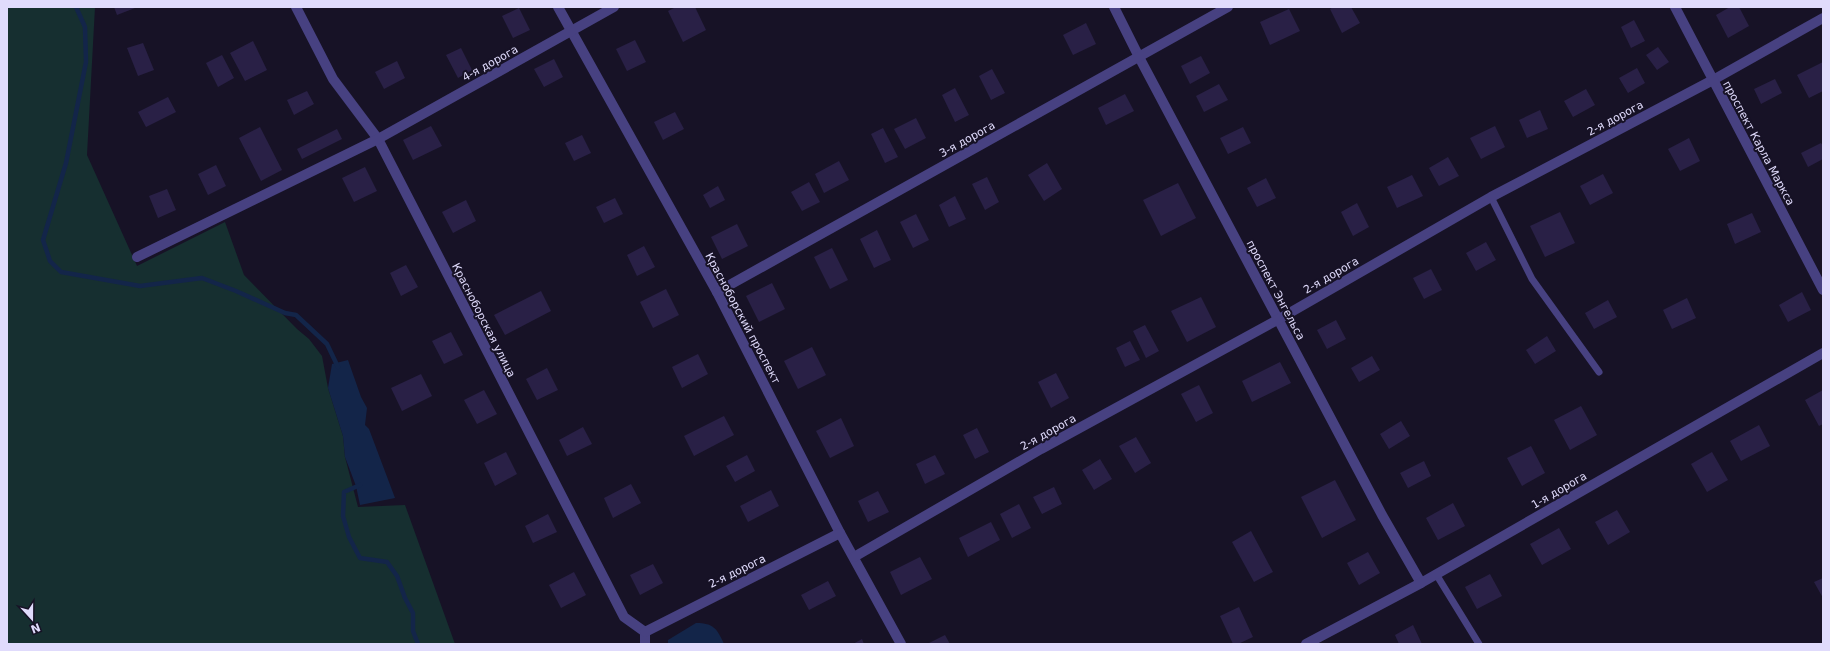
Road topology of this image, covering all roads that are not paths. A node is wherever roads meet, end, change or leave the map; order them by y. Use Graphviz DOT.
graph roads {
  1 [pos="296,7"];
  2 [pos="558,7"];
  3 [pos="614,7"];
  4 [pos="1114,7"];
  5 [pos="1228,7"];
  6 [pos="1675,7"];
  7 [pos="1823,18"];
  8 [pos="571,31"];
  9 [pos="1139,57"];
  10 [pos="1713,80"];
  11 [pos="378,139"];
  12 [pos="1491,197"];
  13 [pos="136,258"];
  14 [pos="1823,290"];
  15 [pos="717,292"];
  16 [pos="1279,319"];
  17 [pos="1823,353"];
  18 [pos="1599,372"];
  19 [pos="840,533"];
  20 [pos="854,557"];
  21 [pos="1436,574"];
  22 [pos="1421,583"];
  23 [pos="645,632"];
  24 [pos="645,644"];
  25 [pos="901,644"];
  26 [pos="1306,644"];
  27 [pos="1479,644"];
  1 -- 11 [label="street, Красноборская улица"];
  2 -- 8 [label="street, Красноборский проспект"];
  3 -- 8 [label="street, 4-я дорога"];
  4 -- 9 [label="street, проспект Энгельса"];
  5 -- 9 [label="street, 3-я дорога"];
  6 -- 10 [label="street, проспект Карла Маркса"];
  7 -- 10 [label="street, 2-я дорога"];
  8 -- 11 [label="street, 4-я дорога"];
  8 -- 15 [label="street, Красноборский проспект"];
  9 -- 15 [label="street, 3-я дорога"];
  9 -- 16 [label="street, проспект Энгельса"];
  10 -- 12 [label="street, 2-я дорога"];
  10 -- 14 [label="street, проспект Карла Маркса"];
  11 -- 13 [label="street, 4-я дорога"];
  11 -- 23 [label="street, Красноборская улица"];
  12 -- 16 [label="street, 2-я дорога"];
  12 -- 18 [label="lane"];
  15 -- 19 [label="street, Красноборский проспект"];
  16 -- 20 [label="street, 2-я дорога"];
  16 -- 22 [label="street, проспект Энгельса"];
  17 -- 21 [label="street, 1-я дорога"];
  19 -- 20 [label="street, Красноборский проспект"];
  19 -- 23 [label="street, 2-я дорога"];
  20 -- 25 [label="street, Красноборский проспект"];
  21 -- 22 [label="street, 1-я дорога"];
  21 -- 27 [label="lane"];
  22 -- 26 [label="street, 1-я дорога"];
  23 -- 24 [label="street"];
}
